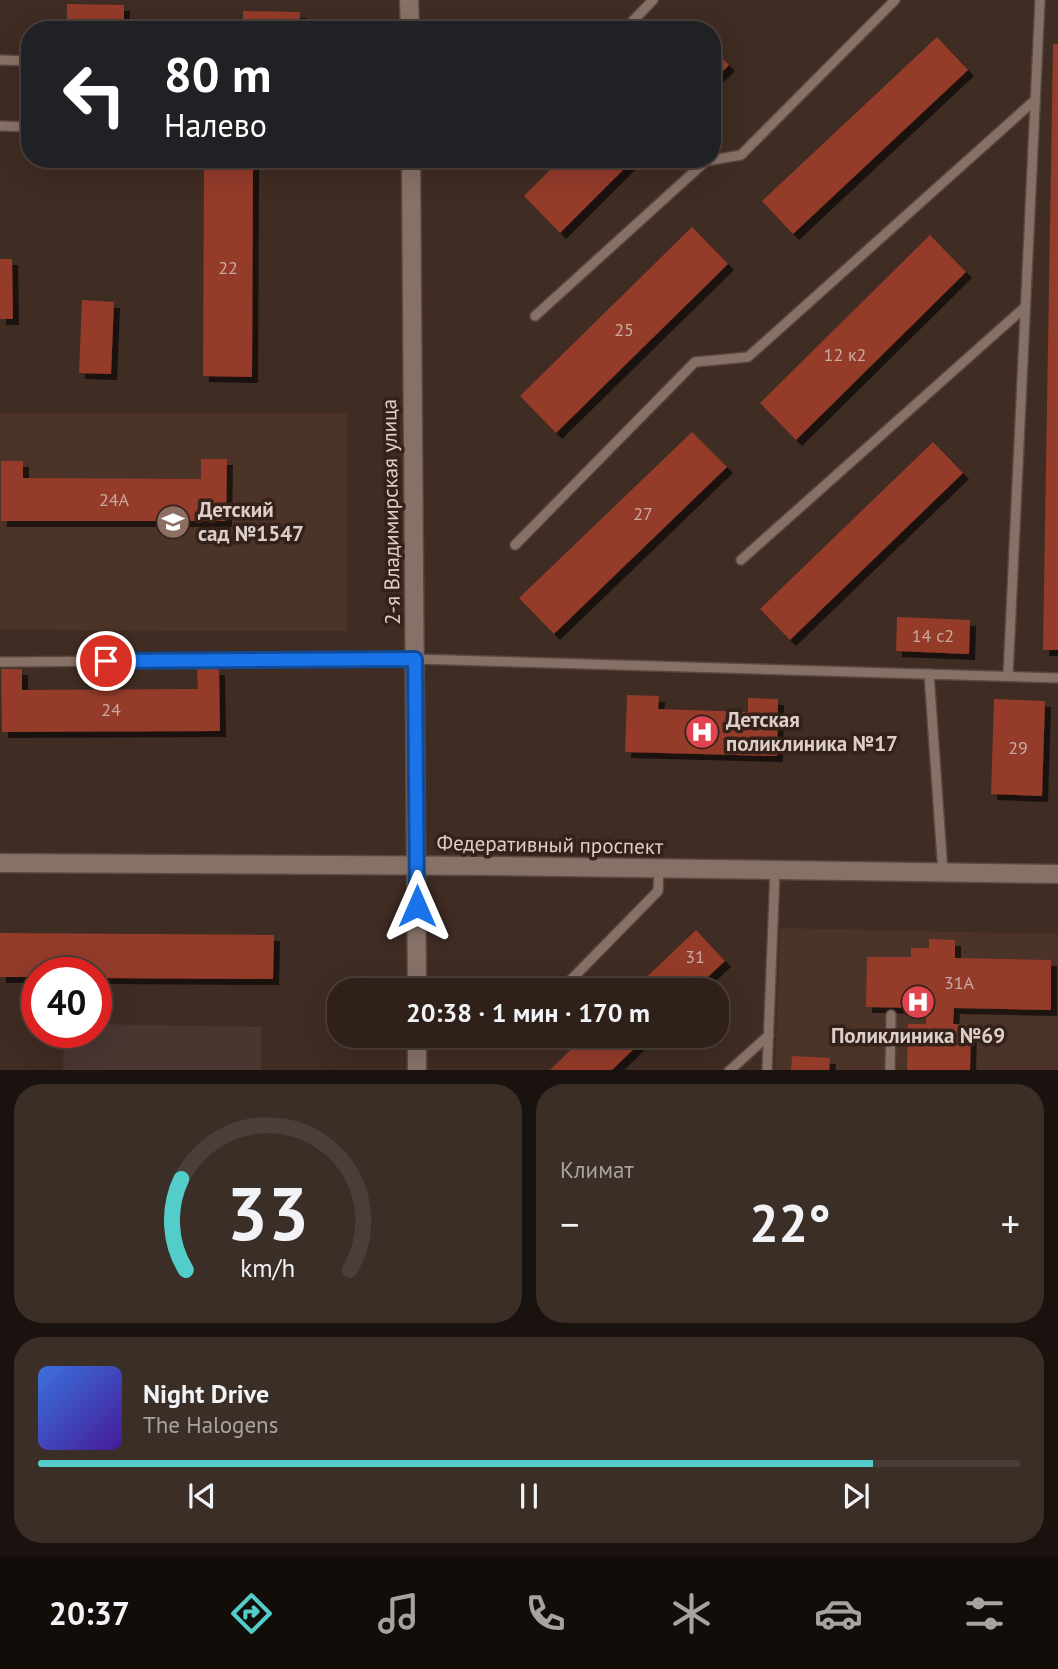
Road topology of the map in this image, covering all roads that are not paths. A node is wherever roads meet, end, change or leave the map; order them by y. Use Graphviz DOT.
graph roads {
  1 [pos="410,0"];
  2 [pos="653,0"];
  3 [pos="895,0"];
  4 [pos="1040,0"];
  5 [pos="410,21"];
  6 [pos="633,21"];
  7 [pos="0,60"];
  8 [pos="21,61"];
  9 [pos="1035,100"];
  10 [pos="0,126"];
  11 [pos="21,127"];
  12 [pos="721,158"];
  13 [pos="411,168"];
  14 [pos="698,168"];
  15 [pos="1025,307"];
  16 [pos="535,316"];
  17 [pos="515,545"];
  18 [pos="741,560"];
  19 [pos="415,659"];
  20 [pos="0,662"];
  21 [pos="929,674"];
  22 [pos="1008,676"];
  23 [pos="1058,678"];
  24 [pos="0,863"];
  25 [pos="417,867"];
  26 [pos="659,869"];
  27 [pos="775,871"];
  28 [pos="943,873"];
  29 [pos="1058,874"];
  30 [pos="417,978"];
  31 [pos="573,978"];
  32 [pos="891,1015"];
  33 [pos="769,1035"];
  34 [pos="417,1048"];
  35 [pos="417,1070"];
  36 [pos="729,1070"];
  37 [pos="767,1070"];
  38 [pos="890,1070"];
  1 -- 5 [label="street"];
  2 -- 6 [label="lane"];
  3 -- 12 [label="lane"];
  4 -- 9 [label="lane"];
  7 -- 8 [label="lane"];
  9 -- 15 [label="lane"];
  9 -- 17 [label="lane"];
  10 -- 11 [label="lane"];
  13 -- 19 [label="street, 2-я Владимирская улица"];
  14 -- 16 [label="lane"];
  15 -- 18 [label="lane"];
  15 -- 22 [label="lane"];
  19 -- 20 [label="lane"];
  19 -- 21 [label="lane"];
  19 -- 25 [label="street, 2-я Владимирская улица"];
  21 -- 22 [label="lane"];
  21 -- 28 [label="lane"];
  22 -- 23 [label="lane"];
  24 -- 25 [label="street, Федеративный проспект"];
  25 -- 26 [label="street, Федеративный проспект"];
  25 -- 30 [label="street, 2-я Владимирская улица"];
  26 -- 27 [label="street, Федеративный проспект"];
  26 -- 31 [label="lane"];
  27 -- 28 [label="street, Федеративный проспект"];
  27 -- 33 [label="lane"];
  28 -- 29 [label="street, Федеративный проспект"];
  32 -- 38 [label="lane"];
  33 -- 36 [label="lane"];
  33 -- 37 [label="lane"];
  34 -- 35 [label="street"];
}
